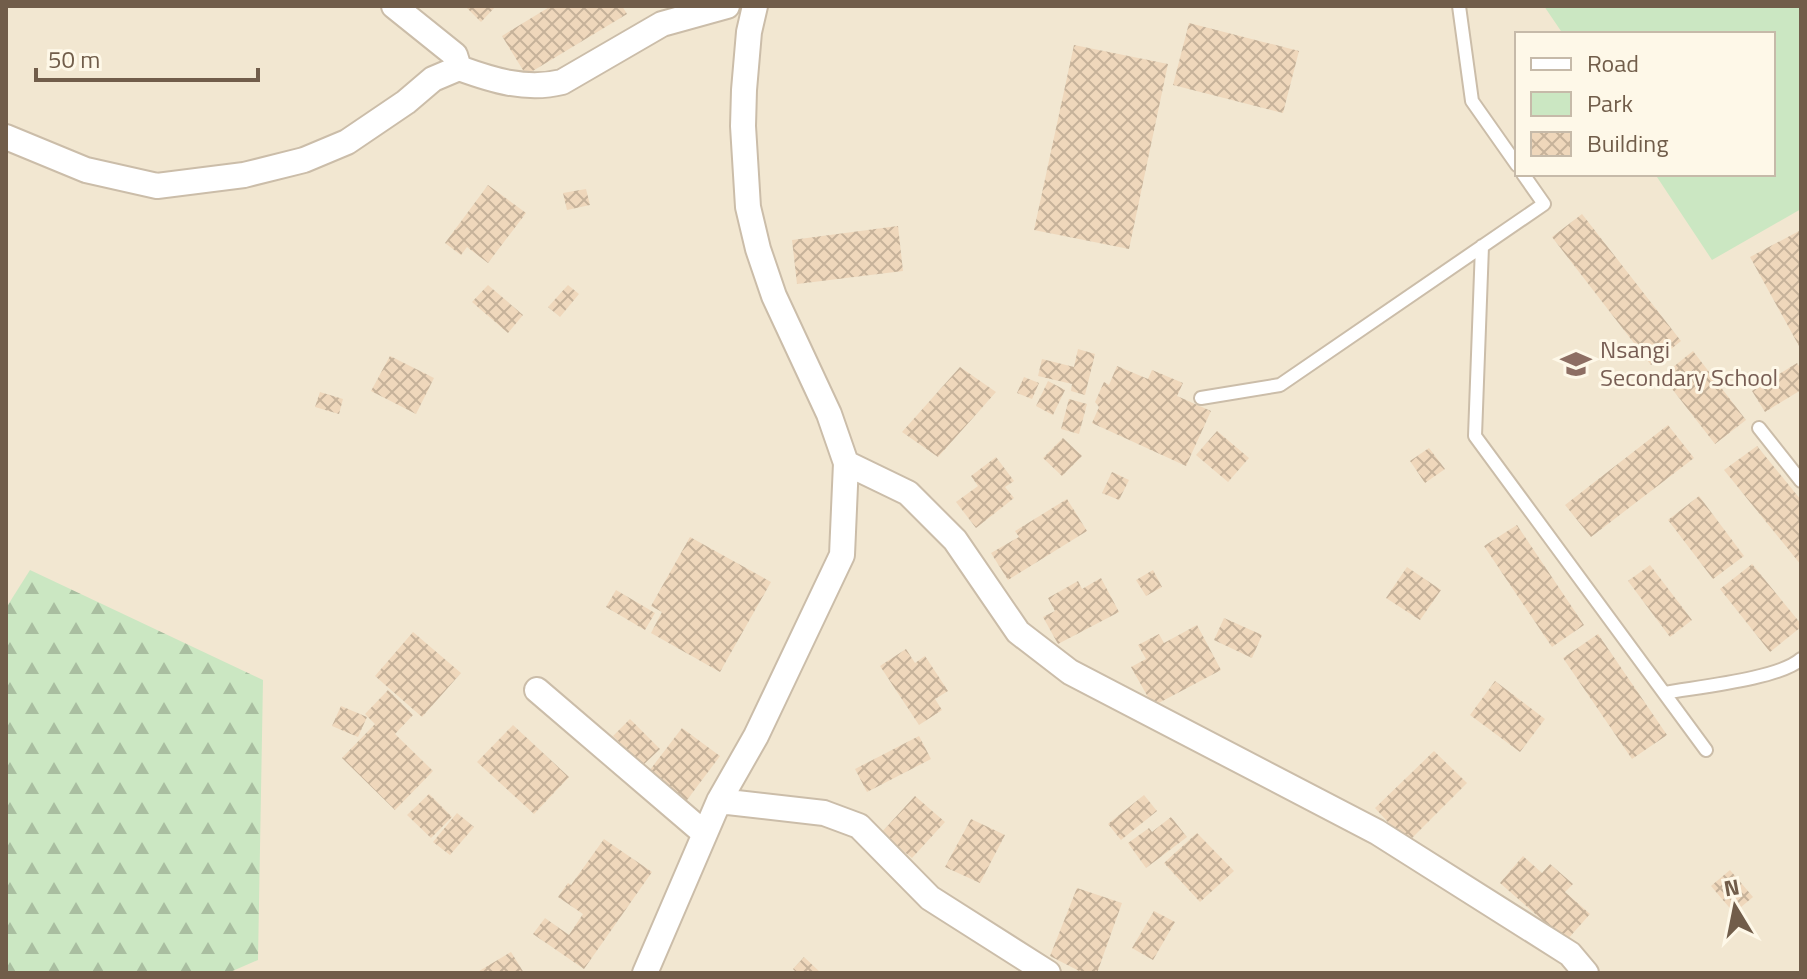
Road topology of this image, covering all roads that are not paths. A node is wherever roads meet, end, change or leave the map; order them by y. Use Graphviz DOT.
graph roads {
  1 [pos="394,6"];
  2 [pos="727,6"];
  3 [pos="755,6"];
  4 [pos="1459,6"];
  5 [pos="459,68"];
  6 [pos="6,137"];
  7 [pos="1515,162"];
  8 [pos="1524,176"];
  9 [pos="1482,246"];
  10 [pos="1201,398"];
  11 [pos="1759,428"];
  12 [pos="846,463"];
  13 [pos="1801,481"];
  14 [pos="1801,659"];
  15 [pos="537,690"];
  16 [pos="1664,693"];
  17 [pos="1706,750"];
  18 [pos="719,801"];
  19 [pos="704,833"];
  20 [pos="645,973"];
  21 [pos="1048,973"];
  22 [pos="1586,973"];
  1 -- 5 [label="street"];
  2 -- 5 [label="street"];
  3 -- 12 [label="street"];
  4 -- 7 [label="lane"];
  5 -- 6 [label="street"];
  8 -- 9 [label="lane"];
  9 -- 10 [label="lane"];
  9 -- 16 [label="lane"];
  11 -- 13 [label="lane"];
  12 -- 18 [label="street"];
  12 -- 22 [label="street"];
  14 -- 16 [label="lane"];
  15 -- 19 [label="street"];
  16 -- 17 [label="lane"];
  18 -- 19 [label="street"];
  18 -- 21 [label="street"];
  19 -- 20 [label="street"];
}
